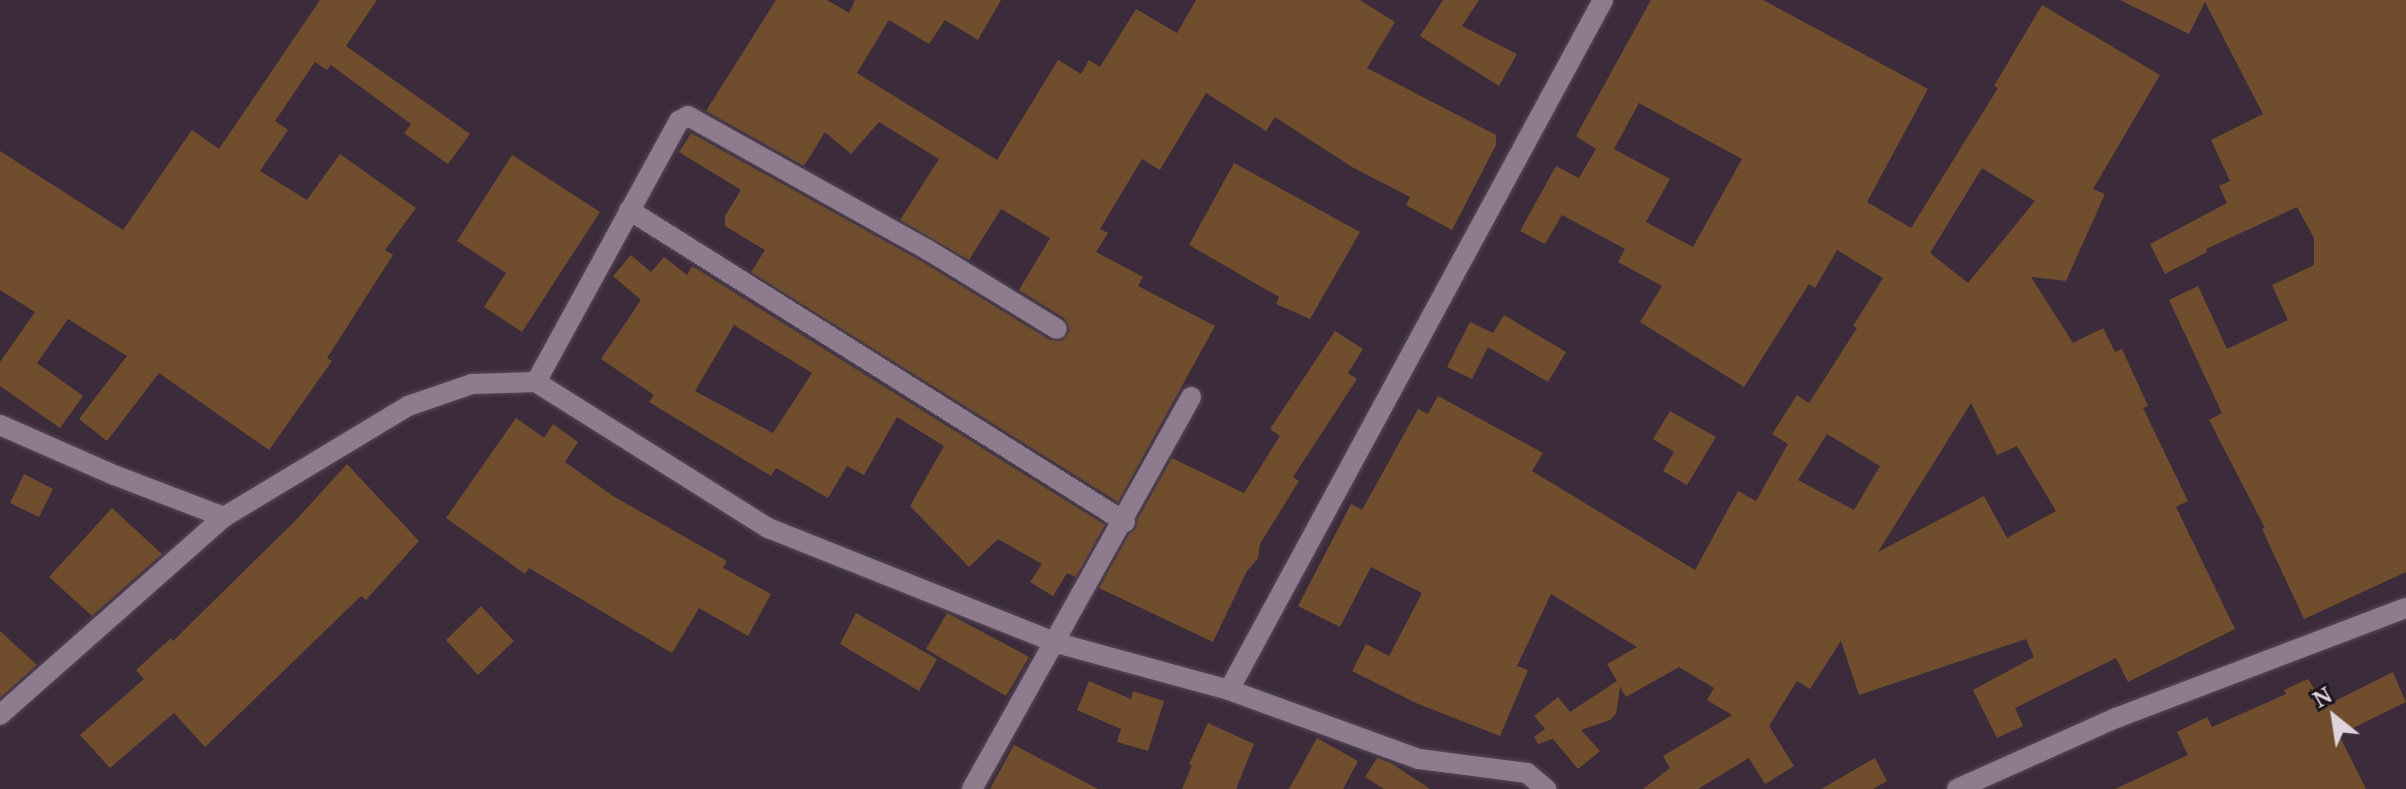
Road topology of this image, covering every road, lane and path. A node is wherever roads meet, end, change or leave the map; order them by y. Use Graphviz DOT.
graph roads {
  1 [pos="1603,0"];
  2 [pos="629,210"];
  3 [pos="1057,329"];
  4 [pos="536,382"];
  5 [pos="1191,397"];
  6 [pos="0,425"];
  7 [pos="224,517"];
  8 [pos="1125,522"];
  9 [pos="2406,608"];
  10 [pos="1057,643"];
  11 [pos="1229,690"];
  12 [pos="0,715"];
  13 [pos="972,789"];
  14 [pos="1546,789"];
  15 [pos="1957,789"];
  1 -- 11 [label="street"];
  2 -- 3 [label="street"];
  2 -- 4 [label="street"];
  2 -- 8 [label="street"];
  4 -- 7 [label="street"];
  4 -- 10 [label="street"];
  5 -- 8 [label="street"];
  6 -- 7 [label="street"];
  7 -- 12 [label="street"];
  8 -- 10 [label="street"];
  9 -- 15 [label="street"];
  10 -- 11 [label="street"];
  10 -- 13 [label="street"];
  11 -- 14 [label="street"];
}
